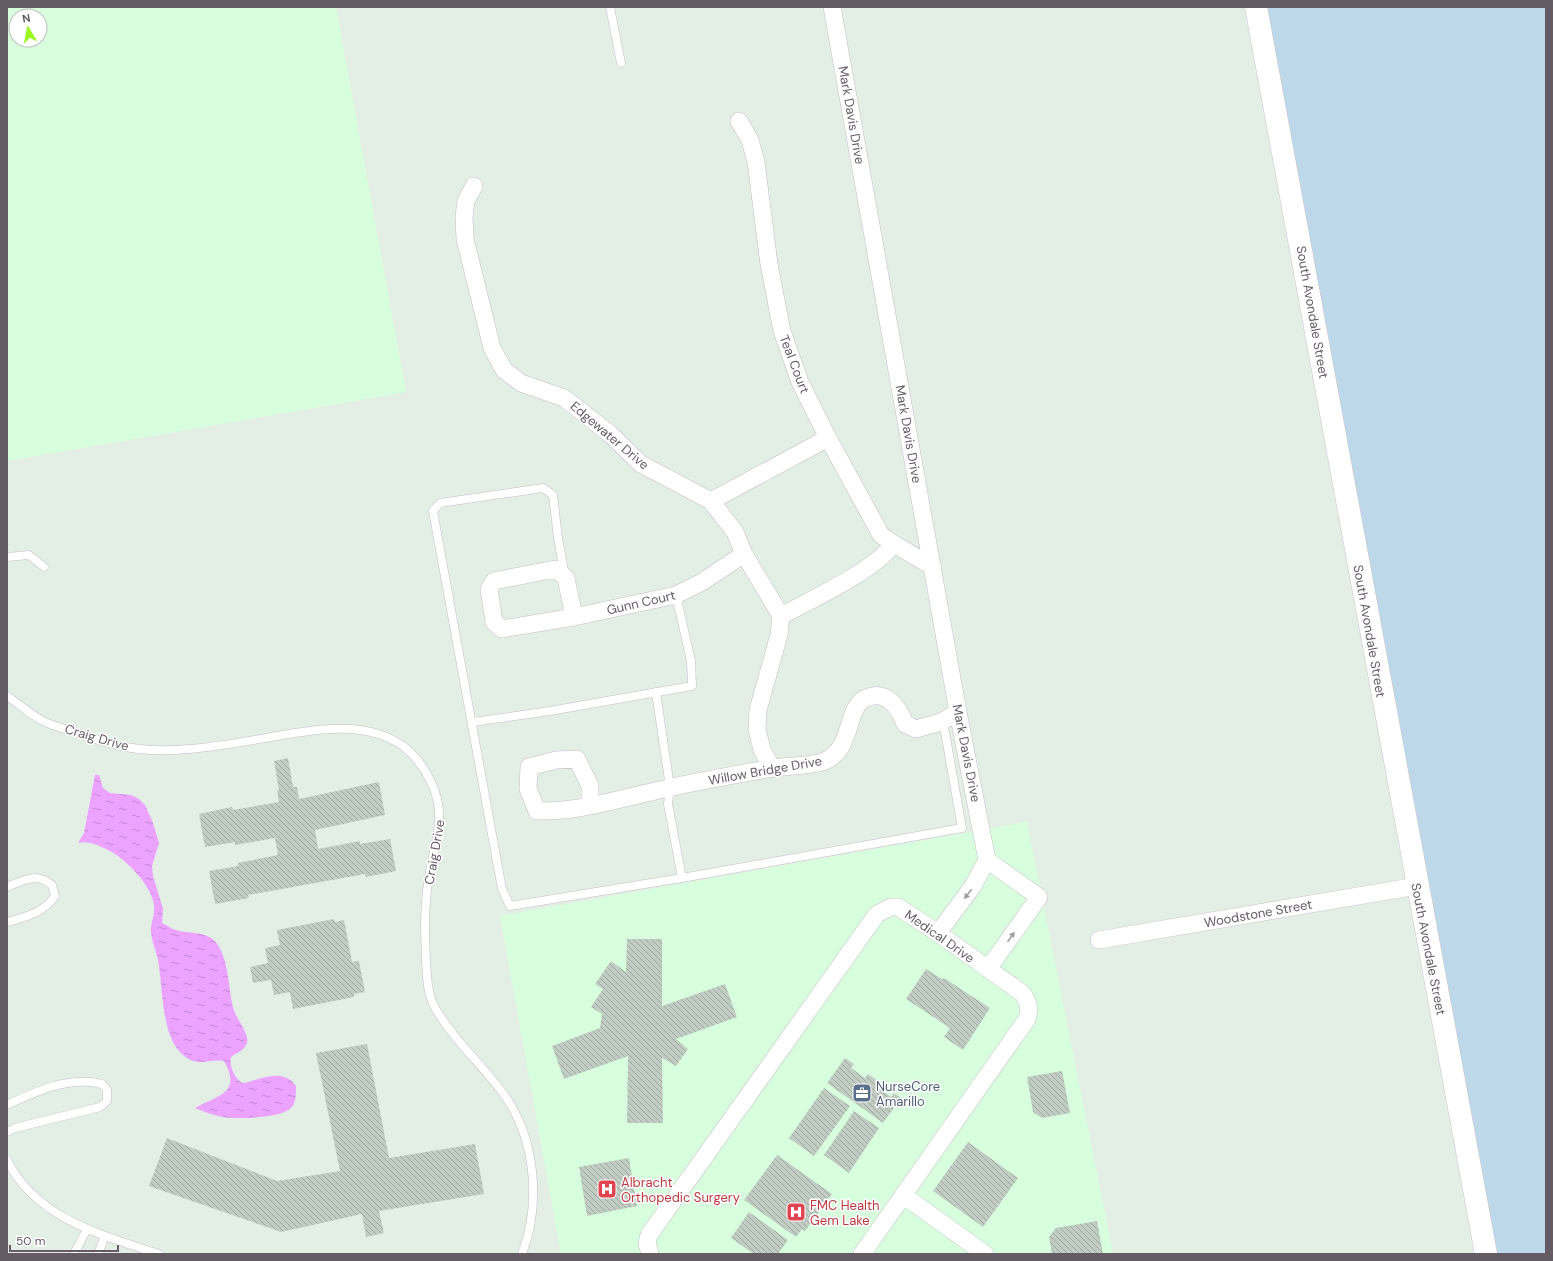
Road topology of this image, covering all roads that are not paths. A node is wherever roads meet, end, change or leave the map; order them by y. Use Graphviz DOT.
graph roads {
  1 [pos="610,7"];
  2 [pos="832,7"];
  3 [pos="1256,7"];
  4 [pos="621,63"];
  5 [pos="739,121"];
  6 [pos="474,186"];
  7 [pos="828,438"];
  8 [pos="711,501"];
  9 [pos="894,544"];
  10 [pos="744,554"];
  11 [pos="7,557"];
  12 [pos="44,567"];
  13 [pos="933,567"];
  14 [pos="566,578"];
  15 [pos="676,595"];
  16 [pos="782,616"];
  17 [pos="574,617"];
  18 [pos="656,692"];
  19 [pos="7,697"];
  20 [pos="958,712"];
  21 [pos="473,722"];
  22 [pos="941,722"];
  23 [pos="772,768"];
  24 [pos="670,787"];
  25 [pos="590,806"];
  26 [pos="988,860"];
  27 [pos="682,878"];
  28 [pos="1417,886"];
  29 [pos="7,887"];
  30 [pos="7,922"];
  31 [pos="938,933"];
  32 [pos="1099,940"];
  33 [pos="988,969"];
  34 [pos="7,1104"];
  35 [pos="7,1132"];
  36 [pos="7,1160"];
  37 [pos="903,1195"];
  38 [pos="87,1229"];
  39 [pos="105,1236"];
  40 [pos="74,1254"];
  41 [pos="98,1254"];
  42 [pos="160,1254"];
  43 [pos="522,1254"];
  44 [pos="650,1254"];
  45 [pos="862,1254"];
  46 [pos="985,1254"];
  47 [pos="1486,1254"];
  1 -- 4 [label="lane"];
  2 -- 13 [label="street, Mark Davis Drive"];
  3 -- 28 [label="street, South Avondale Street"];
  5 -- 7 [label="street, Teal Court"];
  6 -- 8 [label="street, Edgewater Drive"];
  7 -- 8 [label="street"];
  7 -- 9 [label="street, Teal Court"];
  8 -- 10 [label="street, Edgewater Drive"];
  9 -- 13 [label="street, Teal Court"];
  9 -- 16 [label="street"];
  10 -- 15 [label="street, Gunn Court"];
  10 -- 16 [label="street, Edgewater Drive"];
  11 -- 12 [label="lane"];
  13 -- 20 [label="street, Mark Davis Drive"];
  14 -- 17 [label="street"];
  14 -- 17 [label="street, Gunn Court"];
  14 -- 21 [label="lane"];
  15 -- 17 [label="street, Gunn Court"];
  15 -- 18 [label="lane"];
  16 -- 23 [label="street"];
  18 -- 21 [label="lane"];
  18 -- 24 [label="lane"];
  19 -- 43 [label="lane, Craig Drive"];
  20 -- 22 [label="street, Willow Bridge Drive"];
  20 -- 26 [label="street, Mark Davis Drive"];
  21 -- 27 [label="lane"];
  22 -- 23 [label="street, Willow Bridge Drive"];
  22 -- 27 [label="lane"];
  23 -- 24 [label="street, Willow Bridge Drive"];
  24 -- 25 [label="street, Willow Bridge Drive"];
  24 -- 27 [label="lane"];
  26 -- 31 [label="street, one-way"];
  33 -- 26 [label="street, one-way"];
  28 -- 32 [label="street, Woodstone Street"];
  28 -- 47 [label="street, South Avondale Street"];
  29 -- 30 [label="lane"];
  31 -- 33 [label="street, Medical Drive"];
  31 -- 44 [label="street, Medical Drive"];
  33 -- 37 [label="street, Medical Drive"];
  34 -- 35 [label="lane"];
  36 -- 38 [label="lane"];
  37 -- 45 [label="street, Medical Drive"];
  37 -- 46 [label="street"];
  38 -- 39 [label="lane"];
  38 -- 40 [label="lane"];
  39 -- 41 [label="lane"];
  39 -- 42 [label="lane"];
}
